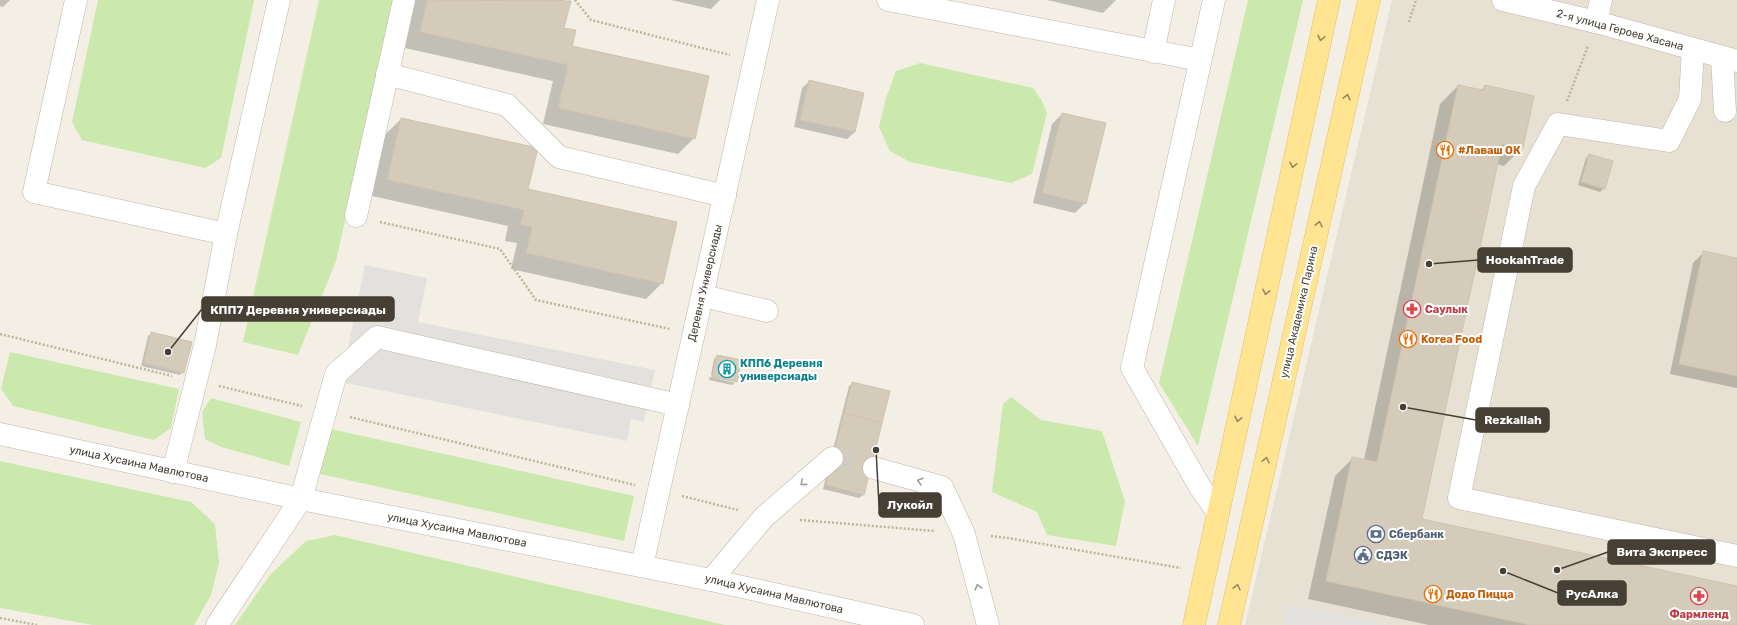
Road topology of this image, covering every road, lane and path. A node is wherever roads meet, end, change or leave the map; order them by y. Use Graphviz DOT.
graph roads {
  1 [pos="76,0"];
  2 [pos="279,0"];
  3 [pos="404,0"];
  4 [pos="575,0"];
  5 [pos="768,0"];
  6 [pos="888,0"];
  7 [pos="1164,0"];
  8 [pos="1214,0"];
  9 [pos="1329,0"];
  10 [pos="1369,0"];
  11 [pos="1416,0"];
  12 [pos="1503,0"];
  13 [pos="1601,0"];
  14 [pos="1409,22"];
  15 [pos="1596,22"];
  16 [pos="1693,49"];
  17 [pos="1153,52"];
  18 [pos="1730,59"];
  19 [pos="1200,60"];
  20 [pos="755,61"];
  21 [pos="387,74"];
  22 [pos="1725,111"];
  23 [pos="1558,124"];
  24 [pos="725,196"];
  25 [pos="356,216"];
  26 [pos="226,234"];
  27 [pos="703,296"];
  28 [pos="768,311"];
  29 [pos="0,334"];
  30 [pos="694,334"];
  31 [pos="195,381"];
  32 [pos="678,405"];
  33 [pos="325,411"];
  34 [pos="0,434"];
  35 [pos="832,458"];
  36 [pos="874,468"];
  37 [pos="173,472"];
  38 [pos="659,490"];
  39 [pos="301,499"];
  40 [pos="1218,513"];
  41 [pos="764,517"];
  42 [pos="964,534"];
  43 [pos="1737,556"];
  44 [pos="642,566"];
  45 [pos="1188,569"];
  46 [pos="711,580"];
  47 [pos="0,618"];
  48 [pos="37,625"];
  49 [pos="217,625"];
  50 [pos="913,625"];
  51 [pos="988,625"];
  52 [pos="1194,625"];
  53 [pos="1229,625"];
  1 -- 26 [label="street"];
  2 -- 26 [label="street"];
  3 -- 21 [label="street"];
  4 -- 20 [label="path"];
  5 -- 20 [label="street, Деревня Универсиады"];
  6 -- 17 [label="street"];
  7 -- 17 [label="street"];
  8 -- 19 [label="street"];
  9 -- 40 [label="main road, one-way"];
  53 -- 10 [label="main road, улица Академика Парина, one-way"];
  11 -- 14 [label="path"];
  12 -- 15 [label="street, 2-я улица Героев Хасана"];
  13 -- 15 [label="street"];
  15 -- 16 [label="street, 2-я улица Героев Хасана"];
  15 -- 23 [label="path"];
  16 -- 18 [label="street, 2-я улица Героев Хасана"];
  16 -- 23 [label="street"];
  17 -- 19 [label="street"];
  18 -- 22 [label="street"];
  19 -- 40 [label="street"];
  20 -- 24 [label="street, Деревня Универсиады"];
  21 -- 24 [label="street"];
  21 -- 25 [label="street"];
  23 -- 43 [label="street"];
  24 -- 27 [label="street, Деревня Универсиады"];
  25 -- 30 [label="path"];
  26 -- 31 [label="street"];
  27 -- 28 [label="street"];
  27 -- 30 [label="street, Деревня Универсиады"];
  29 -- 31 [label="path"];
  30 -- 32 [label="street, Деревня Универсиады"];
  31 -- 33 [label="path"];
  31 -- 37 [label="street"];
  32 -- 33 [label="street"];
  32 -- 38 [label="street, Деревня Универсиады"];
  33 -- 38 [label="path"];
  33 -- 39 [label="street"];
  34 -- 37 [label="street, улица Хусаина Мавлютова"];
  35 -- 41 [label="street, one-way"];
  42 -- 36 [label="street, one-way"];
  37 -- 39 [label="street, улица Хусаина Мавлютова"];
  38 -- 41 [label="path"];
  38 -- 44 [label="street, Деревня Универсиады"];
  39 -- 44 [label="street, улица Хусаина Мавлютова"];
  39 -- 49 [label="street"];
  40 -- 52 [label="main road"];
  41 -- 42 [label="path"];
  41 -- 46 [label="street"];
  42 -- 45 [label="path"];
  51 -- 42 [label="street, one-way"];
  44 -- 46 [label="street, улица Хусаина Мавлютова"];
  46 -- 50 [label="street, улица Хусаина Мавлютова"];
  47 -- 48 [label="path"];
}
